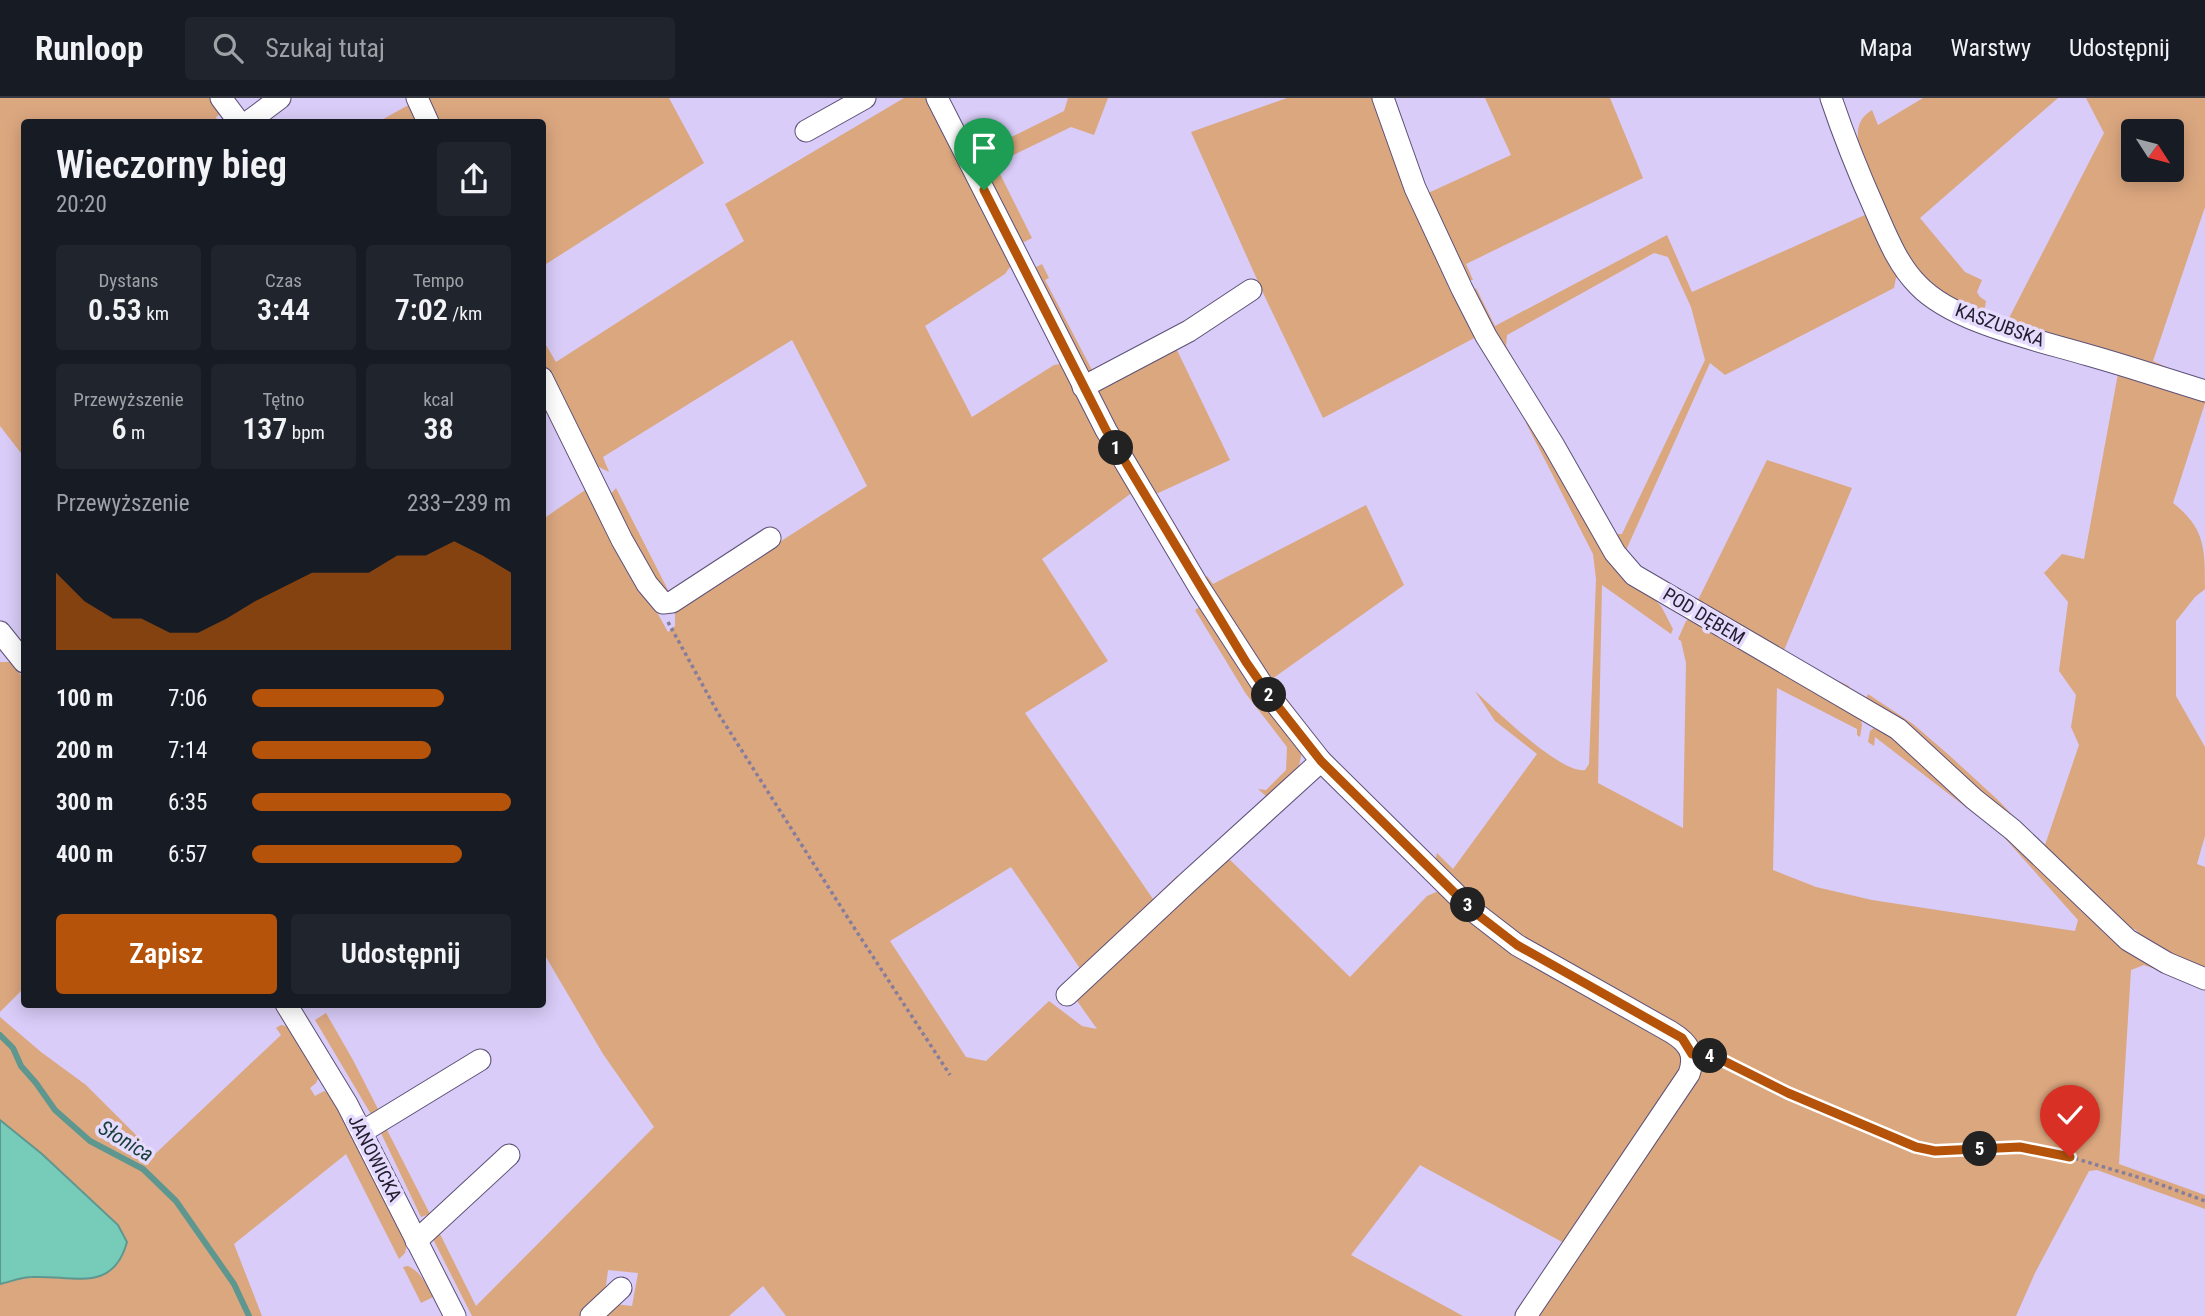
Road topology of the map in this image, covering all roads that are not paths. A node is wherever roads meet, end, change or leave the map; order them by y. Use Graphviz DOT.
graph roads {
  1 [pos="221,98"];
  2 [pos="279,98"];
  3 [pos="417,98"];
  4 [pos="865,98"];
  5 [pos="937,98"];
  6 [pos="1383,98"];
  7 [pos="1831,98"];
  8 [pos="237,119"];
  9 [pos="252,119"];
  10 [pos="427,119"];
  11 [pos="806,131"];
  12 [pos="1251,290"];
  13 [pos="546,386"];
  14 [pos="1083,387"];
  15 [pos="2205,391"];
  16 [pos="770,538"];
  17 [pos="2,638"];
  18 [pos="21,659"];
  19 [pos="1321,761"];
  20 [pos="2205,979"];
  21 [pos="1067,995"];
  22 [pos="288,1008"];
  23 [pos="480,1060"];
  24 [pos="362,1132"];
  25 [pos="509,1155"];
  26 [pos="416,1241"];
  27 [pos="621,1288"];
  28 [pos="455,1316"];
  29 [pos="591,1316"];
  30 [pos="1526,1316"];
  1 -- 8 [label="street"];
  2 -- 9 [label="street"];
  3 -- 10 [label="street"];
  4 -- 11 [label="street"];
  5 -- 14 [label="street"];
  6 -- 20 [label="street, POD DĘBEM"];
  7 -- 15 [label="street, KASZUBSKA"];
  12 -- 14 [label="street"];
  13 -- 16 [label="street"];
  14 -- 19 [label="street"];
  17 -- 18 [label="street"];
  19 -- 21 [label="street"];
  19 -- 30 [label="street"];
  22 -- 24 [label="street, JANOWICKA"];
  23 -- 24 [label="street"];
  24 -- 26 [label="street, JANOWICKA"];
  25 -- 26 [label="street"];
  26 -- 28 [label="street, JANOWICKA"];
  27 -- 29 [label="street"];
}
